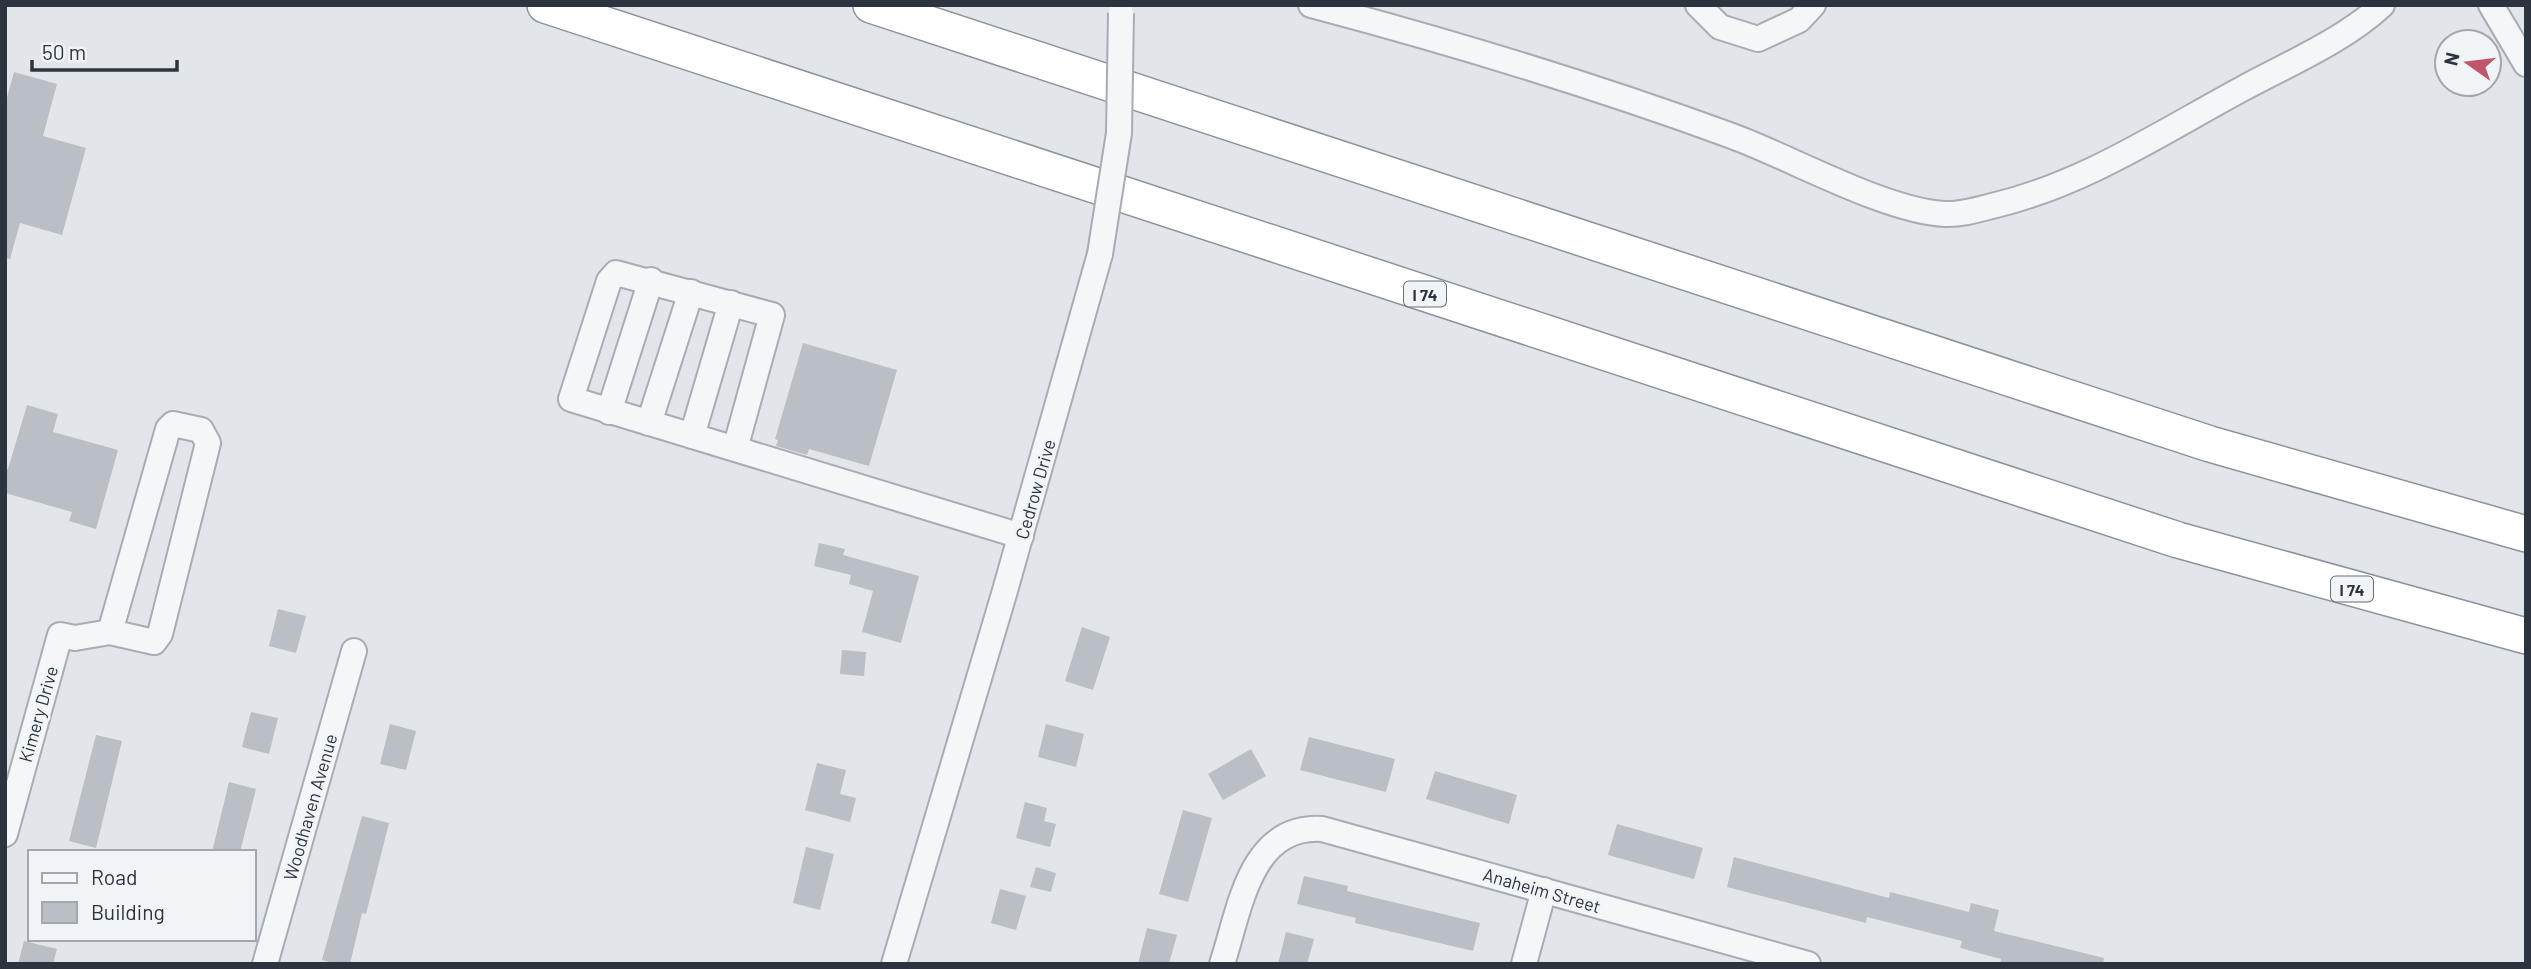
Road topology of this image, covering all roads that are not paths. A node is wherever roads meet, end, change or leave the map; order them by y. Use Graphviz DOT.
graph roads {
  1 [pos="545,5"];
  2 [pos="870,5"];
  3 [pos="1311,5"];
  4 [pos="1698,5"];
  5 [pos="1813,5"];
  6 [pos="2382,5"];
  7 [pos="2491,5"];
  8 [pos="1121,9"];
  9 [pos="2526,64"];
  10 [pos="651,280"];
  11 [pos="691,292"];
  12 [pos="731,303"];
  13 [pos="609,412"];
  14 [pos="649,423"];
  15 [pos="692,436"];
  16 [pos="735,449"];
  17 [pos="2526,534"];
  18 [pos="1021,536"];
  19 [pos="110,632"];
  20 [pos="2526,636"];
  21 [pos="354,651"];
  22 [pos="5,834"];
  23 [pos="1544,890"];
  24 [pos="265,964"];
  25 [pos="894,964"];
  26 [pos="1222,964"];
  27 [pos="1524,964"];
  28 [pos="1808,964"];
  1 -- 20 [label="highway, I 74"];
  2 -- 17 [label="highway"];
  3 -- 6 [label="street"];
  4 -- 5 [label="street"];
  7 -- 9 [label="street"];
  8 -- 18 [label="street, Cedrow Drive, bridge"];
  10 -- 11 [label="street"];
  10 -- 13 [label="street"];
  10 -- 13 [label="street"];
  11 -- 12 [label="street"];
  11 -- 14 [label="street"];
  12 -- 15 [label="street"];
  12 -- 16 [label="street"];
  13 -- 14 [label="street"];
  14 -- 15 [label="street"];
  15 -- 16 [label="street"];
  16 -- 18 [label="street"];
  18 -- 25 [label="street, Cedrow Drive"];
  19 -- 19 [label="street"];
  19 -- 22 [label="street, Kimery Drive"];
  21 -- 24 [label="street, Woodhaven Avenue"];
  23 -- 26 [label="street, Anaheim Street"];
  23 -- 27 [label="street"];
  23 -- 28 [label="street, Anaheim Street"];
}
